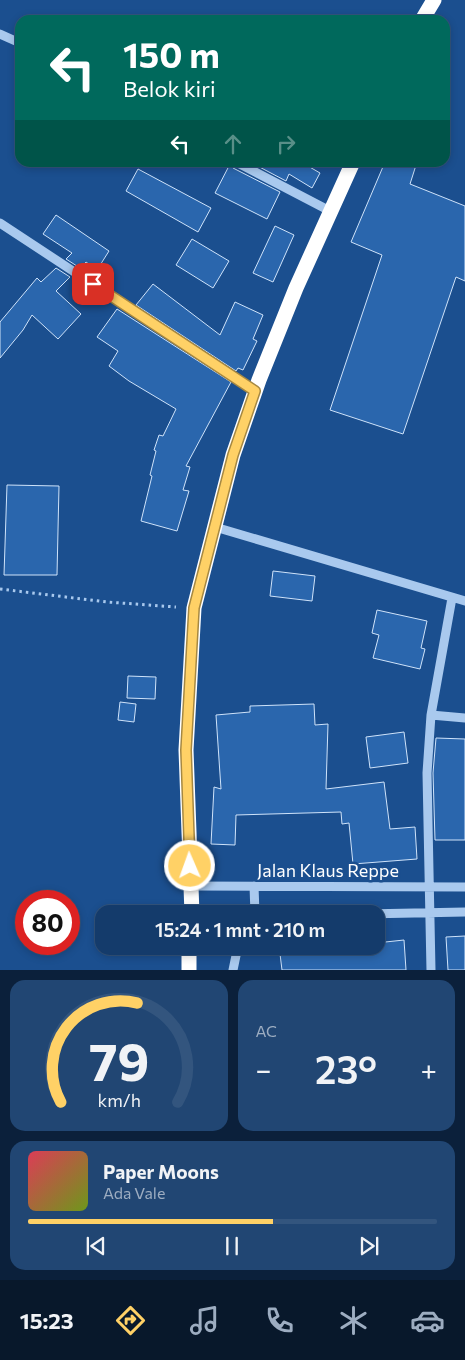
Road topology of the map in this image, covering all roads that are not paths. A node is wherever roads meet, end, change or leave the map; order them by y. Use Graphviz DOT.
graph roads {
  1 [pos="434,0"];
  2 [pos="425,15"];
  3 [pos="0,34"];
  4 [pos="15,41"];
  5 [pos="246,167"];
  6 [pos="350,167"];
  7 [pos="330,211"];
  8 [pos="0,222"];
  9 [pos="255,391"];
  10 [pos="215,527"];
  11 [pos="452,598"];
  12 [pos="465,601"];
  13 [pos="431,715"];
  14 [pos="465,718"];
  15 [pos="191,886"];
  16 [pos="254,886"];
  17 [pos="428,887"];
  18 [pos="465,887"];
  19 [pos="192,905"];
  20 [pos="255,905"];
  21 [pos="465,912"];
  22 [pos="429,913"];
  23 [pos="385,914"];
  24 [pos="189,955"];
  25 [pos="236,955"];
  26 [pos="189,970"];
  27 [pos="233,970"];
  28 [pos="431,970"];
  1 -- 2 [label="highway"];
  3 -- 4 [label="street"];
  5 -- 7 [label="street"];
  6 -- 7 [label="highway"];
  7 -- 9 [label="highway"];
  8 -- 9 [label="street"];
  9 -- 10 [label="highway"];
  10 -- 11 [label="street"];
  10 -- 15 [label="highway"];
  11 -- 12 [label="street"];
  11 -- 13 [label="street"];
  13 -- 14 [label="street"];
  13 -- 17 [label="street"];
  15 -- 16 [label="street, Jalan Klaus Reppe"];
  15 -- 19 [label="highway"];
  16 -- 17 [label="street, Jalan Klaus Reppe"];
  16 -- 20 [label="street"];
  17 -- 18 [label="street, Jalan Klaus Reppe"];
  17 -- 22 [label="street"];
  21 -- 22 [label="street"];
  22 -- 23 [label="street"];
  22 -- 28 [label="street"];
  24 -- 26 [label="highway"];
  25 -- 27 [label="street"];
}
